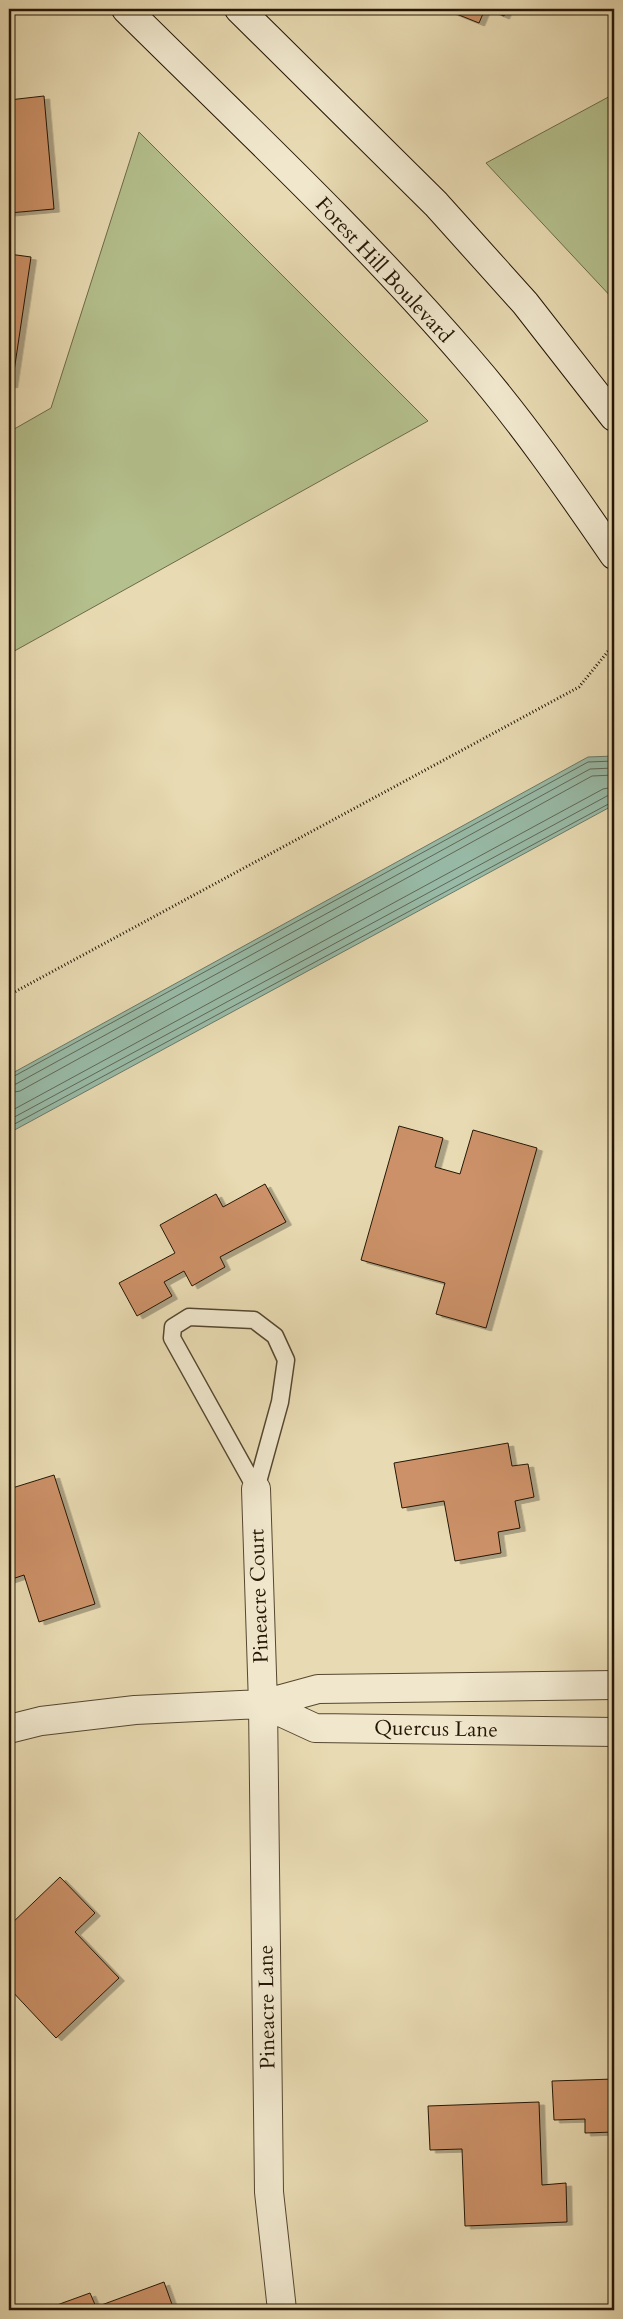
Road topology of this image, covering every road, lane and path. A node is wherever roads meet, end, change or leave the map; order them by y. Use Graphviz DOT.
graph roads {
  1 [pos="126,9"];
  2 [pos="240,9"];
  3 [pos="614,417"];
  4 [pos="614,555"];
  5 [pos="614,644"];
  6 [pos="9,995"];
  7 [pos="256,1489"];
  8 [pos="614,1685"];
  9 [pos="263,1704"];
  10 [pos="9,1729"];
  11 [pos="614,1732"];
  12 [pos="282,2310"];
  1 -- 4 [label="street, Forest Hill Boulevard"];
  2 -- 3 [label="street"];
  5 -- 6 [label="path"];
  7 -- 7 [label="lane"];
  7 -- 9 [label="street, Pineacre Court"];
  8 -- 9 [label="street, Quercus Lane"];
  9 -- 10 [label="street, Quercus Lane"];
  9 -- 11 [label="street, Quercus Lane"];
  9 -- 12 [label="street, Pineacre Lane"];
}
